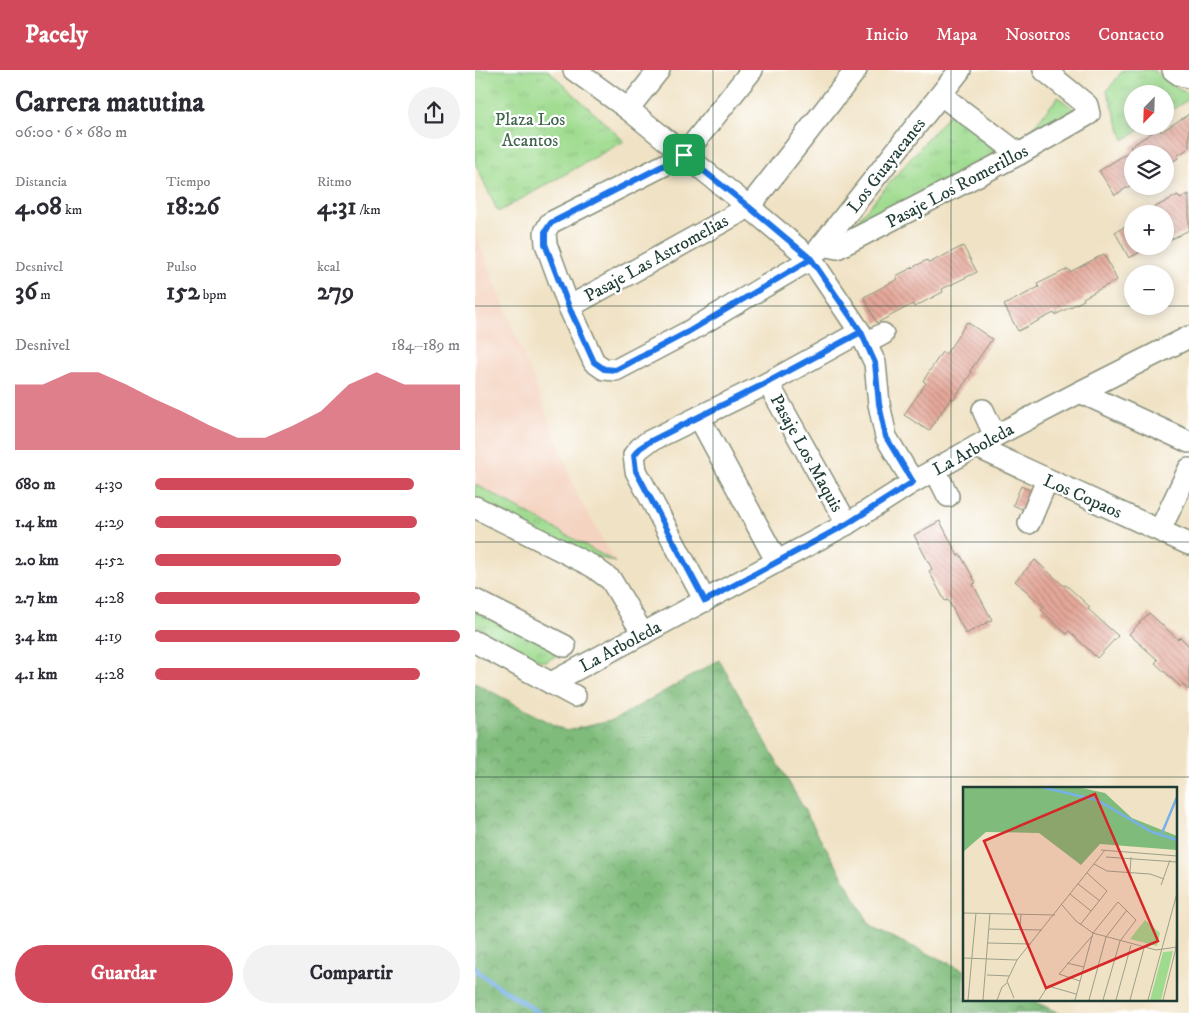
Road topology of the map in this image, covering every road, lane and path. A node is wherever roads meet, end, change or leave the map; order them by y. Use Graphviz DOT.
graph roads {
  1 [pos="574,70"];
  2 [pos="659,70"];
  3 [pos="752,70"];
  4 [pos="856,70"];
  5 [pos="960,70"];
  6 [pos="1044,70"];
  7 [pos="1173,70"];
  8 [pos="1189,77"];
  9 [pos="941,95"];
  10 [pos="628,110"];
  11 [pos="1019,154"];
  12 [pos="684,155"];
  13 [pos="749,207"];
  14 [pos="817,252"];
  15 [pos="569,307"];
  16 [pos="870,336"];
  17 [pos="1184,344"];
  18 [pos="768,382"];
  19 [pos="1080,392"];
  20 [pos="983,410"];
  21 [pos="699,417"];
  22 [pos="995,436"];
  23 [pos="1189,442"];
  24 [pos="977,447"];
  25 [pos="1189,469"];
  26 [pos="935,470"];
  27 [pos="1047,480"];
  28 [pos="913,482"];
  29 [pos="948,496"];
  30 [pos="475,507"];
  31 [pos="1029,523"];
  32 [pos="847,524"];
  33 [pos="1160,530"];
  34 [pos="1189,544"];
  35 [pos="777,562"];
  36 [pos="475,600"];
  37 [pos="705,601"];
  38 [pos="643,634"];
  39 [pos="475,642"];
  40 [pos="565,646"];
  41 [pos="551,683"];
  42 [pos="575,696"];
  1 -- 10 [label="street"];
  2 -- 10 [label="street"];
  3 -- 12 [label="street"];
  4 -- 13 [label="street, Pasaje Las Astromelias"];
  5 -- 9 [label="street, Los Guayacanes"];
  6 -- 11 [label="street, Pasaje Los Romerillos"];
  7 -- 8 [label="street"];
  9 -- 11 [label="street"];
  9 -- 14 [label="street, Los Guayacanes"];
  10 -- 12 [label="street"];
  11 -- 14 [label="street, Pasaje Los Romerillos"];
  12 -- 13 [label="street"];
  12 -- 15 [label="street"];
  13 -- 14 [label="street"];
  13 -- 15 [label="street, Pasaje Las Astromelias"];
  14 -- 15 [label="street, Pasaje Los Romerillos"];
  14 -- 16 [label="street"];
  16 -- 18 [label="street"];
  16 -- 28 [label="street"];
  17 -- 19 [label="street, La Arboleda"];
  18 -- 21 [label="street"];
  18 -- 32 [label="street, Pasaje Los Maquis"];
  19 -- 22 [label="street, La Arboleda"];
  19 -- 23 [label="street"];
  20 -- 22 [label="street"];
  21 -- 35 [label="street"];
  21 -- 37 [label="street"];
  22 -- 24 [label="street, La Arboleda"];
  24 -- 26 [label="street, La Arboleda"];
  24 -- 27 [label="street, Los Copaos"];
  25 -- 33 [label="street"];
  26 -- 28 [label="street, La Arboleda"];
  26 -- 29 [label="street"];
  27 -- 31 [label="street"];
  27 -- 33 [label="street, Los Copaos"];
  28 -- 32 [label="street, La Arboleda"];
  30 -- 38 [label="street"];
  32 -- 35 [label="street, La Arboleda"];
  33 -- 34 [label="street, Los Copaos"];
  35 -- 37 [label="street, La Arboleda"];
  36 -- 40 [label="street"];
  37 -- 38 [label="street, La Arboleda"];
  38 -- 41 [label="street, La Arboleda"];
  39 -- 41 [label="street"];
  41 -- 42 [label="street"];
}
